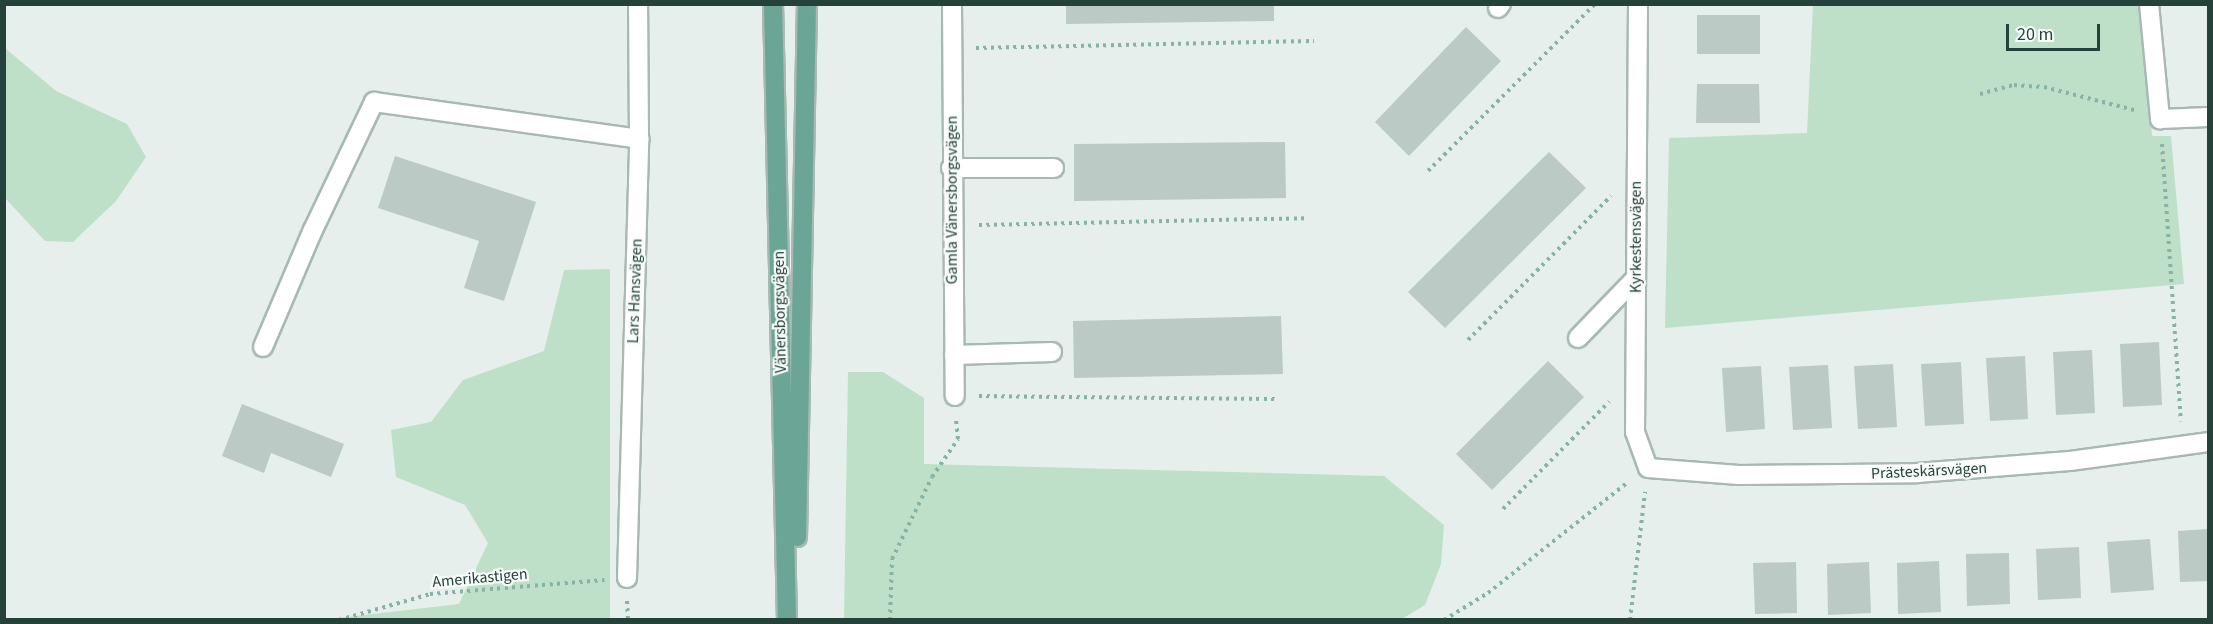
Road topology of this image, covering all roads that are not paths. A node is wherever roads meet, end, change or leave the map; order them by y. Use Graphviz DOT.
graph roads {
  1 [pos="638,4"];
  2 [pos="773,4"];
  3 [pos="807,4"];
  4 [pos="952,4"];
  5 [pos="1638,4"];
  6 [pos="2149,4"];
  7 [pos="2208,117"];
  8 [pos="639,139"];
  9 [pos="951,168"];
  10 [pos="1054,168"];
  11 [pos="1636,278"];
  12 [pos="1578,338"];
  13 [pos="263,347"];
  14 [pos="1052,352"];
  15 [pos="954,355"];
  16 [pos="955,396"];
  17 [pos="2208,442"];
  18 [pos="1648,468"];
  19 [pos="627,578"];
  20 [pos="787,620"];
  21 [pos="795,620"];
  1 -- 8 [label="street, Lars Hansvägen"];
  2 -- 20 [label="main road, Vänersborgsvägen"];
  3 -- 21 [label="main road, Vänersborgsvägen"];
  4 -- 9 [label="street, Gamla Vänersborgsvägen"];
  5 -- 11 [label="street, Kyrkestensvägen"];
  6 -- 7 [label="street"];
  8 -- 13 [label="street"];
  8 -- 19 [label="street, Lars Hansvägen"];
  9 -- 10 [label="street"];
  9 -- 15 [label="street, Gamla Vänersborgsvägen"];
  11 -- 12 [label="street"];
  11 -- 18 [label="street, Kyrkestensvägen"];
  14 -- 15 [label="street"];
  15 -- 16 [label="street, Gamla Vänersborgsvägen"];
  17 -- 18 [label="street, Prästeskärsvägen"];
}
